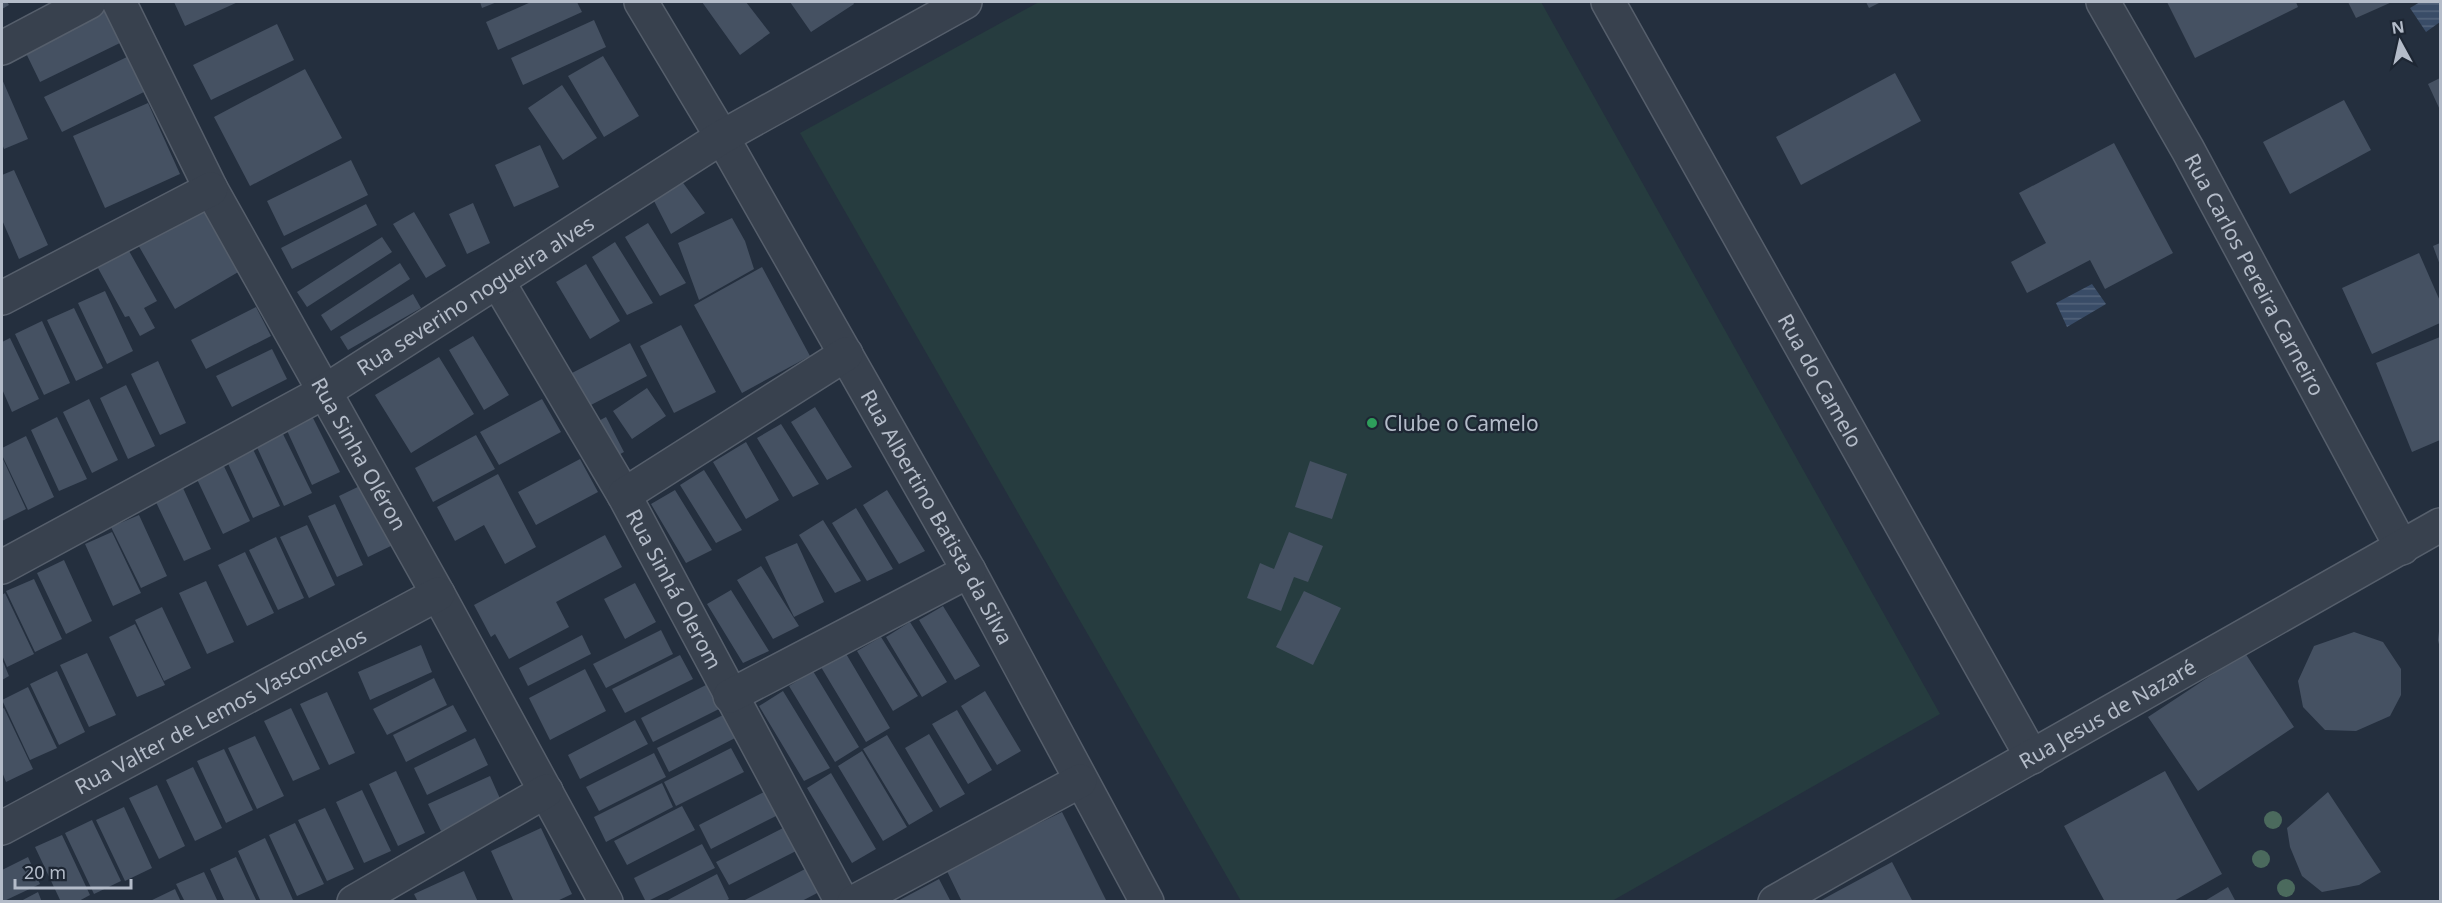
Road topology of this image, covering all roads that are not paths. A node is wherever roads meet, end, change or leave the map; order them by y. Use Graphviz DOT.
graph roads {
  1 [pos="88,2"];
  2 [pos="119,2"];
  3 [pos="641,2"];
  4 [pos="965,2"];
  5 [pos="1608,2"];
  6 [pos="2103,2"];
  7 [pos="2,48"];
  8 [pos="722,136"];
  9 [pos="212,189"];
  10 [pos="498,282"];
  11 [pos="2,298"];
  12 [pos="846,354"];
  13 [pos="324,392"];
  14 [pos="624,495"];
  15 [pos="2440,525"];
  16 [pos="2402,548"];
  17 [pos="2,567"];
  18 [pos="969,571"];
  19 [pos="438,594"];
  20 [pos="730,696"];
  21 [pos="2032,757"];
  22 [pos="1080,781"];
  23 [pos="546,791"];
  24 [pos="2,828"];
  25 [pos="354,902"];
  26 [pos="606,902"];
  27 [pos="842,902"];
  28 [pos="854,902"];
  29 [pos="1147,902"];
  30 [pos="1774,902"];
  1 -- 7 [label="street"];
  2 -- 9 [label="street, Rua Sinha Oléron"];
  3 -- 8 [label="street, Rua Albertino Batista da Silva"];
  4 -- 8 [label="street, Rua severino nogueira alves"];
  5 -- 21 [label="street, Rua do Camelo"];
  6 -- 16 [label="street, Rua Carlos Pereira Carneiro"];
  8 -- 10 [label="street, Rua severino nogueira alves"];
  8 -- 12 [label="street, Rua Albertino Batista da Silva"];
  9 -- 11 [label="street"];
  9 -- 13 [label="street, Rua Sinha Oléron"];
  10 -- 13 [label="street, Rua severino nogueira alves"];
  10 -- 14 [label="street, Rua Sinhá Olerom"];
  12 -- 14 [label="street"];
  12 -- 18 [label="street, Rua Albertino Batista da Silva"];
  13 -- 17 [label="street, Rua severino nogueira alves"];
  13 -- 19 [label="street, Rua Sinha Oléron"];
  14 -- 20 [label="street, Rua Sinhá Olerom"];
  15 -- 16 [label="street, Rua Jesus de Nazaré"];
  16 -- 21 [label="street, Rua Jesus de Nazaré"];
  18 -- 20 [label="street"];
  18 -- 22 [label="street, Rua Albertino Batista da Silva"];
  19 -- 23 [label="street, Rua Sinha Oléron"];
  19 -- 24 [label="street, Rua Valter de Lemos Vasconcelos"];
  20 -- 27 [label="street, Rua Sinhá Olerom"];
  21 -- 30 [label="street, Rua Jesus de Nazaré"];
  22 -- 28 [label="street"];
  22 -- 29 [label="street, Rua Albertino Batista da Silva"];
  23 -- 25 [label="street"];
  23 -- 26 [label="street, Rua Sinha Oléron"];
}
